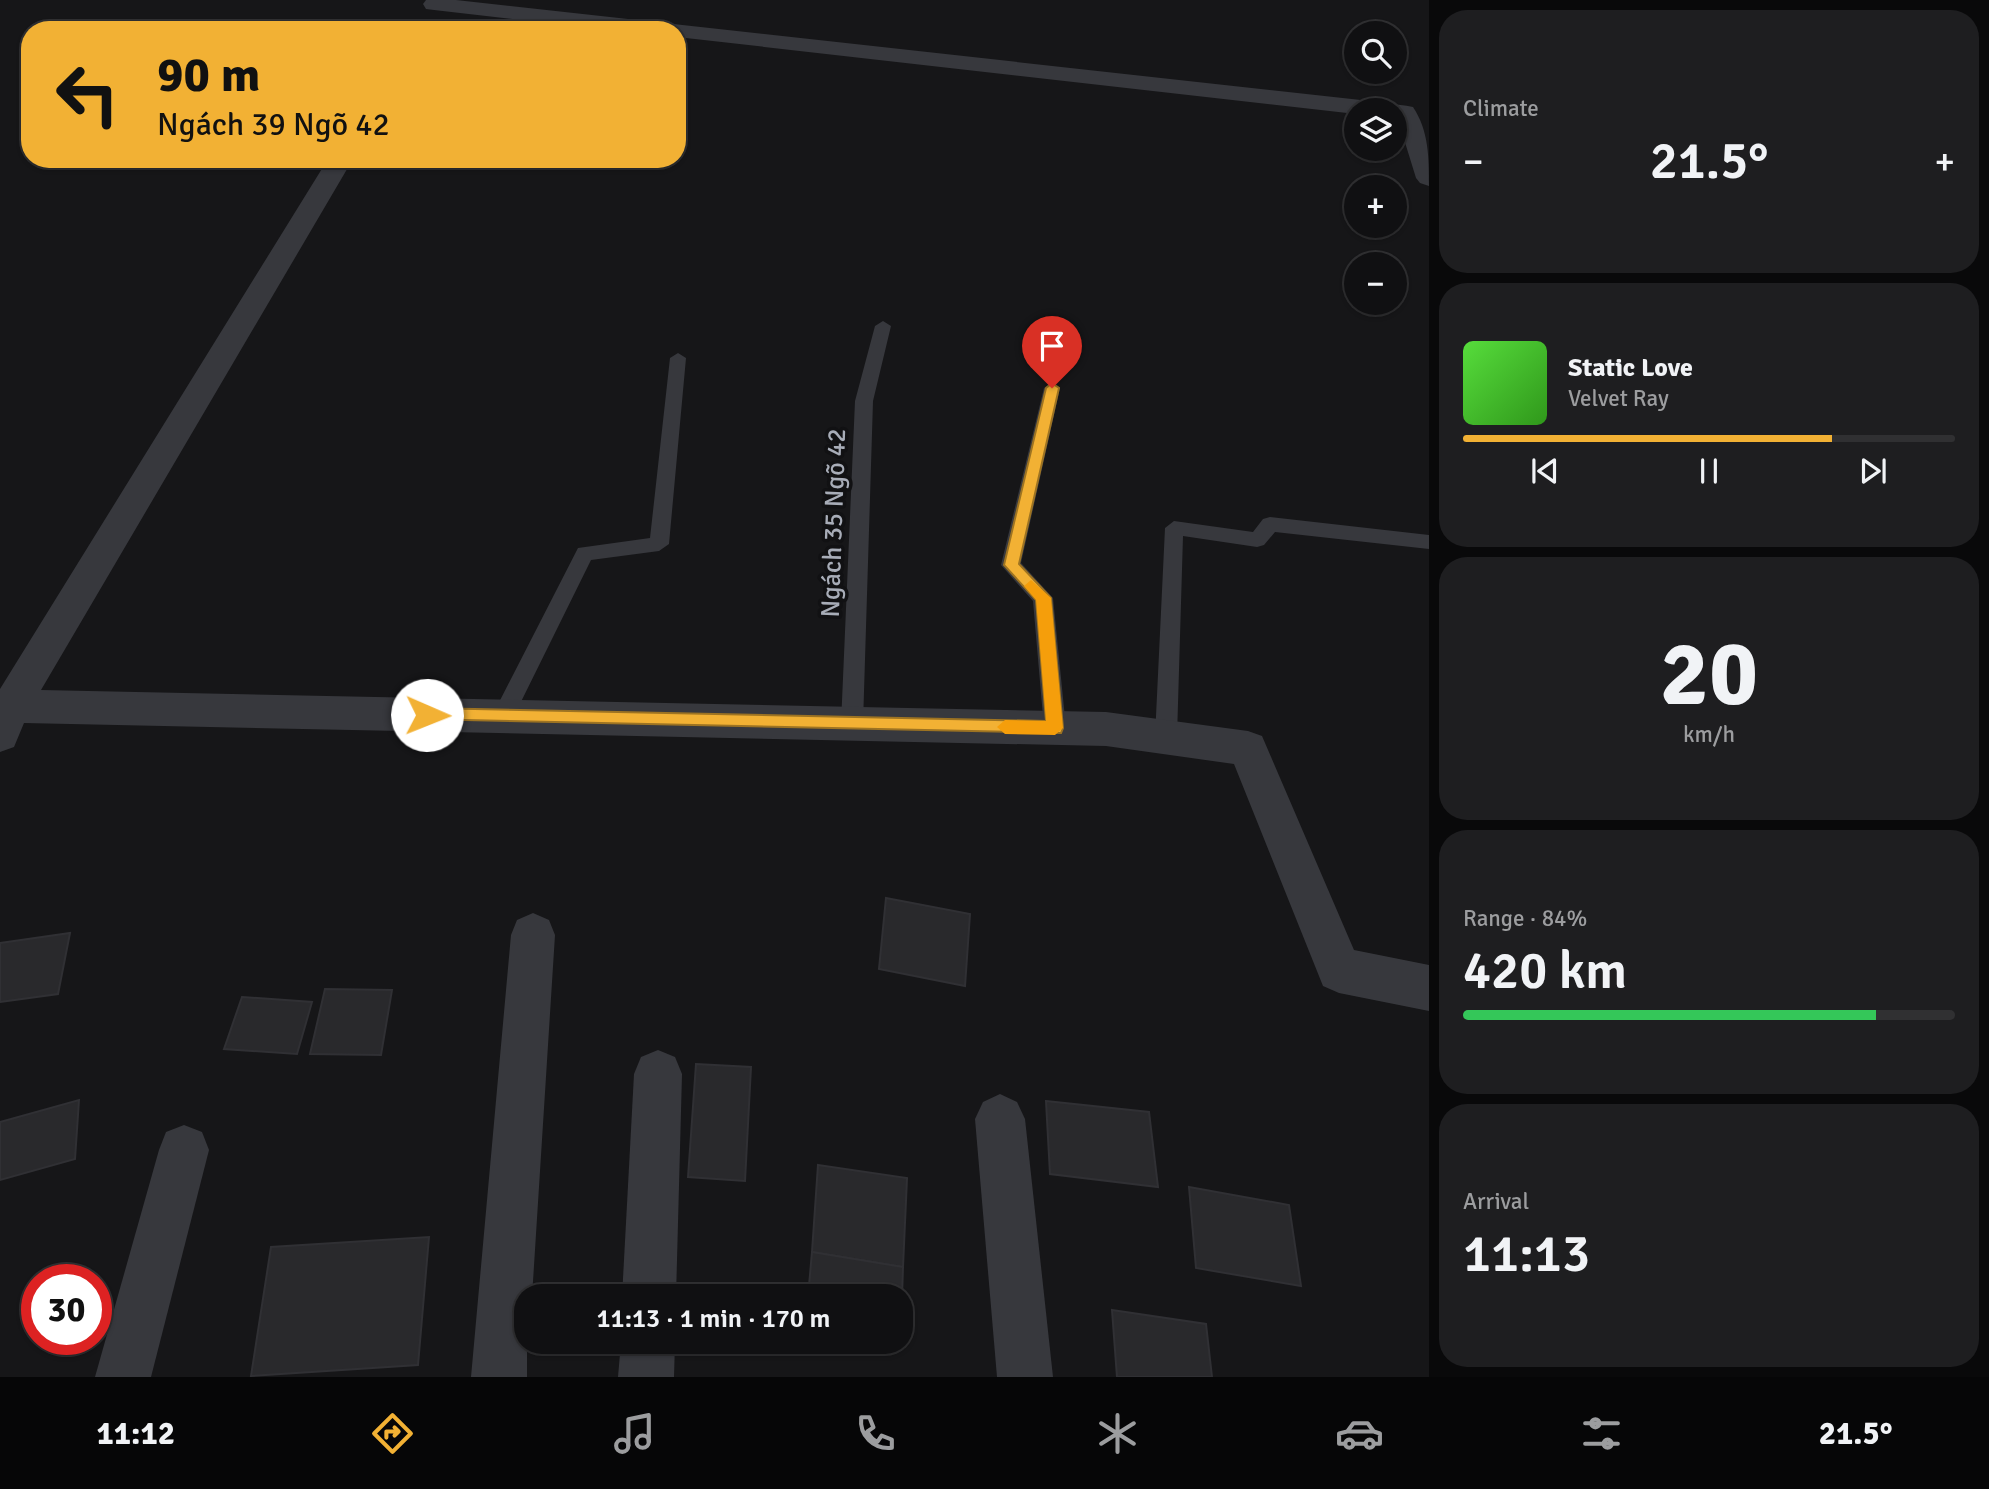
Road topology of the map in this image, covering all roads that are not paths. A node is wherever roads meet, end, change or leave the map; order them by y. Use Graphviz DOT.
graph roads {
  1 [pos="432,8"];
  2 [pos="573,21"];
  3 [pos="686,31"];
  4 [pos="1344,105"];
  5 [pos="1407,120"];
  6 [pos="336,168"];
  7 [pos="1429,178"];
  8 [pos="883,327"];
  9 [pos="678,358"];
  10 [pos="1052,388"];
  11 [pos="1429,542"];
  12 [pos="4,715"];
  13 [pos="503,716"];
  14 [pos="852,724"];
  15 [pos="1055,728"];
  16 [pos="1166,737"];
  17 [pos="533,935"];
  18 [pos="1429,988"];
  19 [pos="658,1074"];
  20 [pos="1000,1119"];
  21 [pos="184,1150"];
  22 [pos="650,1284"];
  23 [pos="647,1354"];
  24 [pos="123,1377"];
  25 [pos="499,1377"];
  26 [pos="646,1377"];
  27 [pos="1026,1377"];
  1 -- 2 [label="street"];
  3 -- 4 [label="street"];
  5 -- 7 [label="street"];
  6 -- 12 [label="street"];
  8 -- 14 [label="lane, Ngách 35 Ngõ 42"];
  9 -- 13 [label="lane"];
  10 -- 15 [label="lane"];
  11 -- 16 [label="lane"];
  12 -- 13 [label="street"];
  13 -- 14 [label="street"];
  14 -- 15 [label="street"];
  15 -- 16 [label="street"];
  16 -- 18 [label="street"];
  17 -- 25 [label="street"];
  19 -- 22 [label="street"];
  20 -- 27 [label="street"];
  21 -- 24 [label="street"];
  23 -- 26 [label="street"];
}
